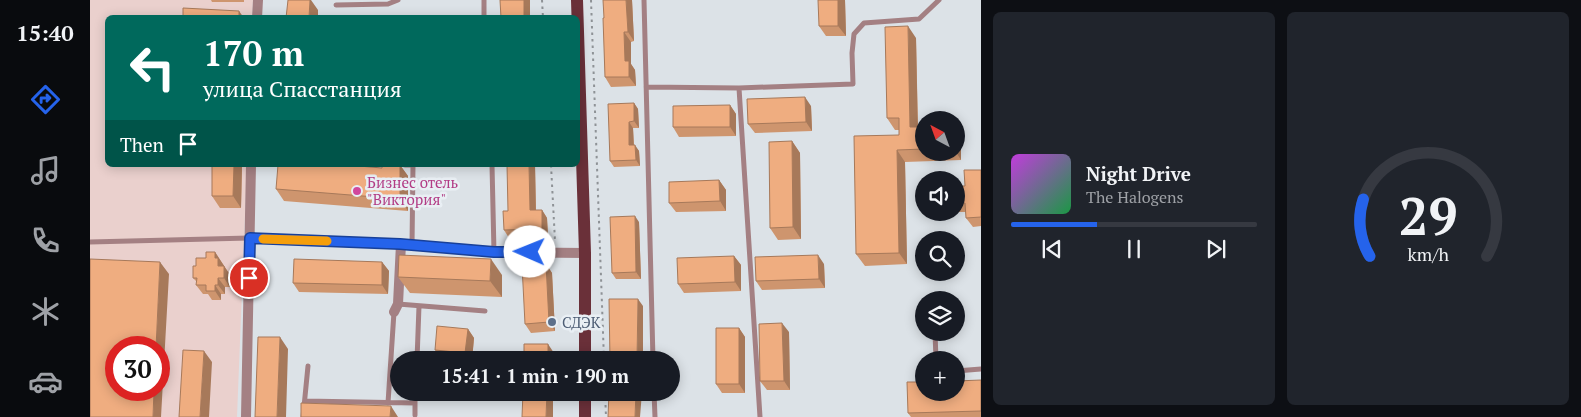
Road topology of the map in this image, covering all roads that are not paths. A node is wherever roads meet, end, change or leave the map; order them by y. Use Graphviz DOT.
graph roads {
  1 [pos="258,0"];
  2 [pos="398,0"];
  3 [pos="484,0"];
  4 [pos="577,0"];
  5 [pos="644,0"];
  6 [pos="939,0"];
  7 [pos="336,5"];
  8 [pos="257,15"];
  9 [pos="484,15"];
  10 [pos="577,15"];
  11 [pos="646,87"];
  12 [pos="739,88"];
  13 [pos="580,95"];
  14 [pos="251,167"];
  15 [pos="413,167"];
  16 [pos="492,167"];
  17 [pos="250,238"];
  18 [pos="90,242"];
  19 [pos="400,244"];
  20 [pos="412,245"];
  21 [pos="494,252"];
  22 [pos="585,253"];
  23 [pos="419,306"];
  24 [pos="396,308"];
  25 [pos="485,311"];
  26 [pos="417,351"];
  27 [pos="585,351"];
  28 [pos="653,351"];
  29 [pos="308,366"];
  30 [pos="981,369"];
  31 [pos="965,370"];
  32 [pos="305,401"];
  33 [pos="585,401"];
  34 [pos="654,401"];
  35 [pos="415,403"];
  36 [pos="388,404"];
  37 [pos="415,415"];
  38 [pos="246,417"];
  39 [pos="304,417"];
  40 [pos="585,417"];
  41 [pos="655,417"];
  42 [pos="760,417"];
  1 -- 8 [label="street"];
  2 -- 7 [label="lane"];
  3 -- 9 [label="lane"];
  4 -- 10 [label="main road"];
  5 -- 11 [label="lane"];
  6 -- 12 [label="lane"];
  11 -- 12 [label="lane"];
  11 -- 28 [label="lane"];
  12 -- 42 [label="lane"];
  13 -- 22 [label="main road"];
  14 -- 17 [label="street"];
  15 -- 20 [label="lane"];
  16 -- 21 [label="lane"];
  17 -- 18 [label="lane"];
  17 -- 19 [label="street"];
  17 -- 38 [label="street"];
  19 -- 20 [label="street"];
  19 -- 24 [label="street"];
  20 -- 21 [label="street"];
  21 -- 22 [label="street"];
  22 -- 27 [label="main road"];
  23 -- 24 [label="lane"];
  23 -- 25 [label="lane"];
  23 -- 26 [label="lane"];
  24 -- 36 [label="lane"];
  29 -- 32 [label="lane"];
  30 -- 31 [label="lane"];
  32 -- 36 [label="lane"];
  32 -- 39 [label="lane"];
  33 -- 40 [label="main road"];
  34 -- 41 [label="lane"];
  35 -- 36 [label="lane"];
  35 -- 37 [label="lane"];
}
